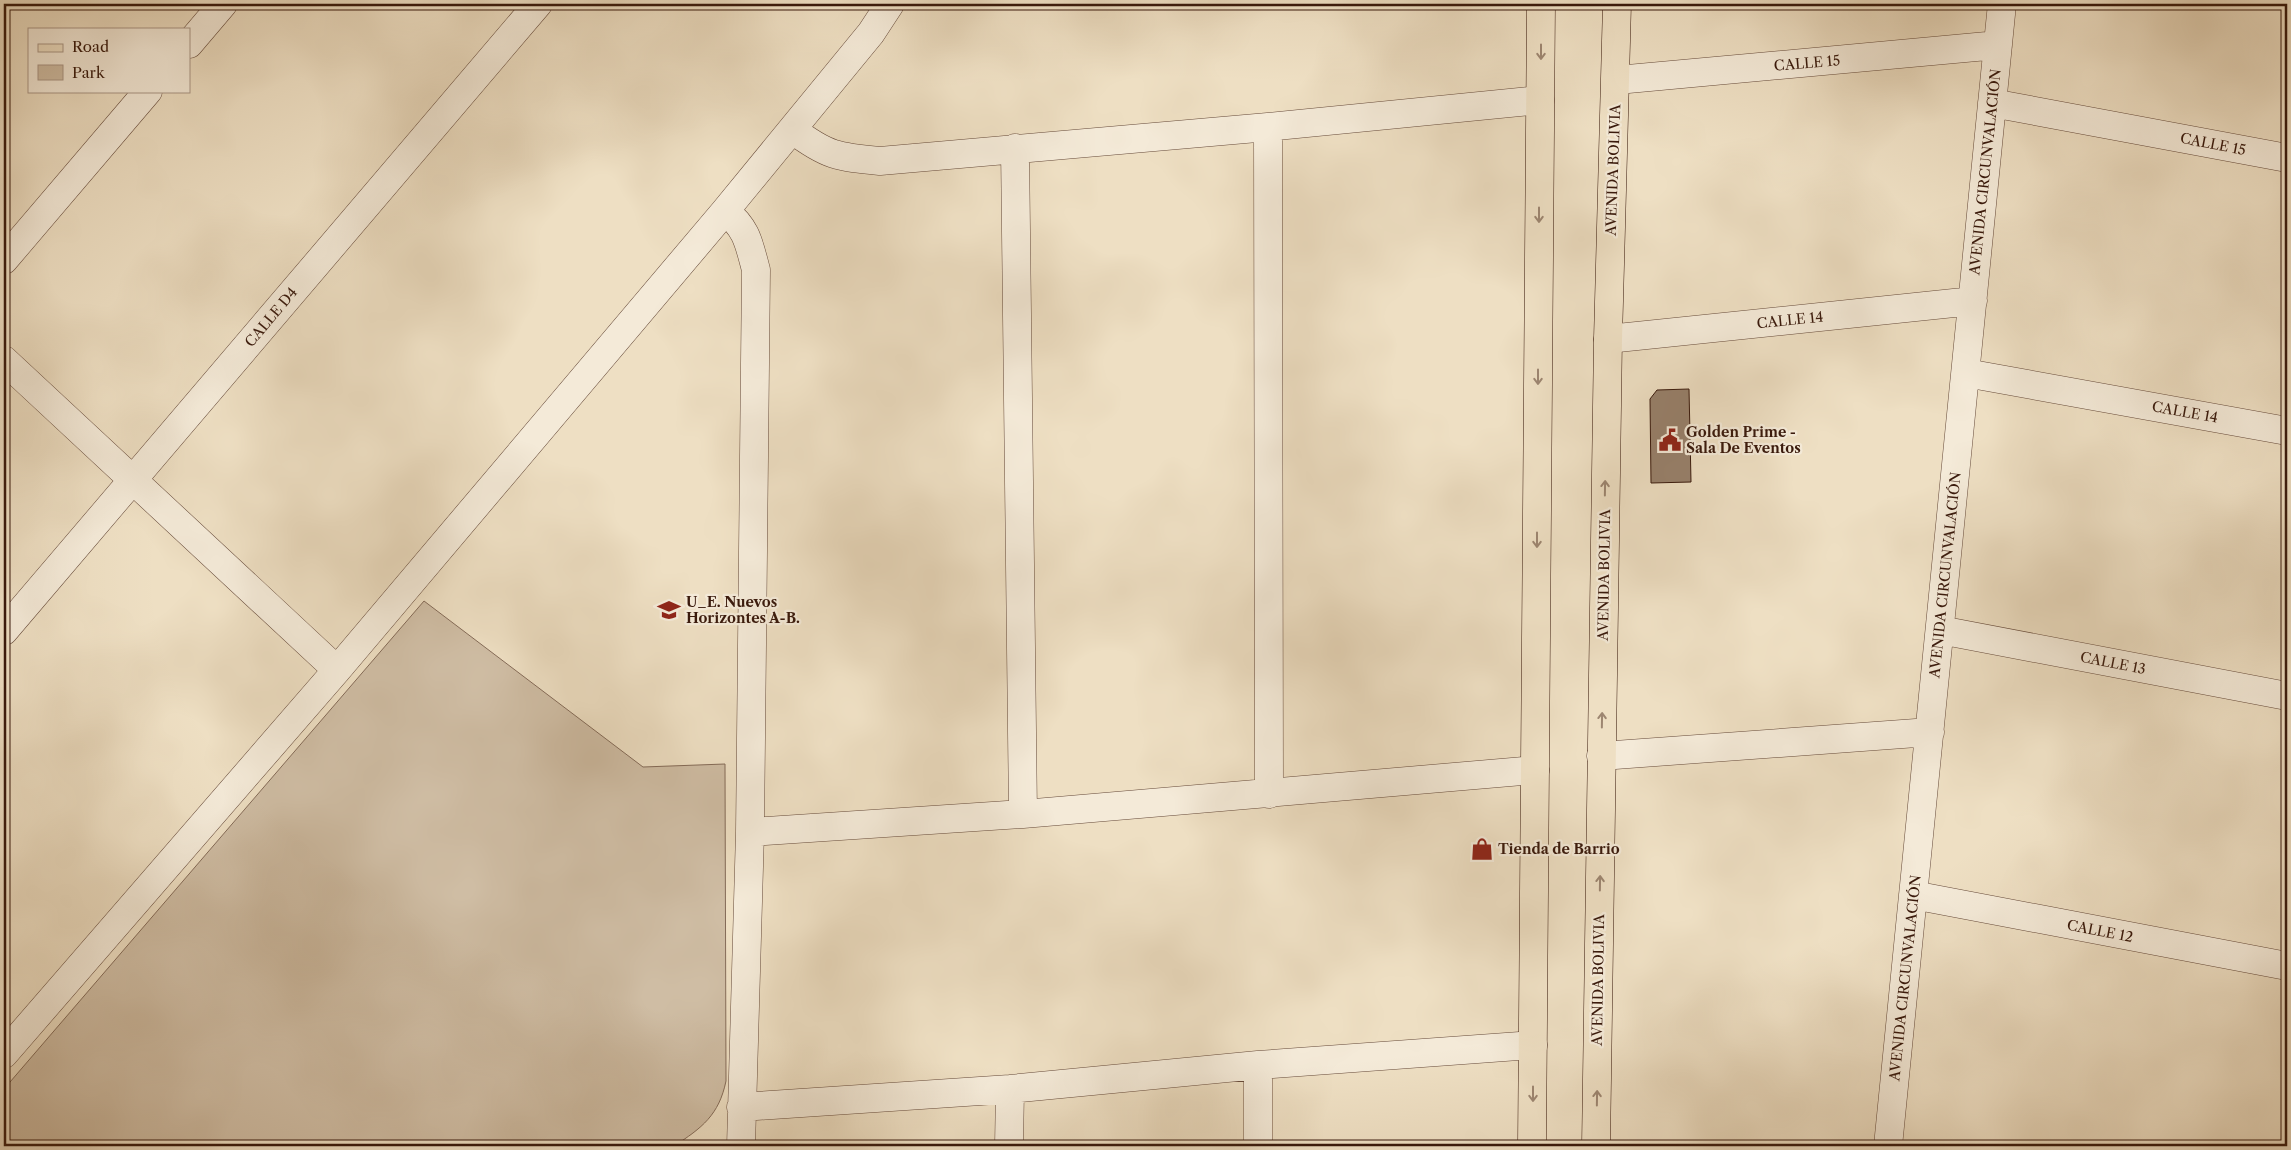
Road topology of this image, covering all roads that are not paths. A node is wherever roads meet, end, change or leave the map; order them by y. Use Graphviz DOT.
graph roads {
  1 [pos="223,4"];
  2 [pos="538,4"];
  3 [pos="890,4"];
  4 [pos="1541,4"];
  5 [pos="1617,4"];
  6 [pos="2002,4"];
  7 [pos="190,43"];
  8 [pos="1998,45"];
  9 [pos="1616,80"];
  10 [pos="147,92"];
  11 [pos="1540,100"];
  12 [pos="1992,103"];
  13 [pos="1268,127"];
  14 [pos="793,130"];
  15 [pos="1016,148"];
  16 [pos="2287,158"];
  17 [pos="725,211"];
  18 [pos="4,260"];
  19 [pos="1973,300"];
  20 [pos="1608,339"];
  21 [pos="4,360"];
  22 [pos="1966,373"];
  23 [pos="2287,431"];
  24 [pos="132,480"];
  25 [pos="1940,630"];
  26 [pos="4,631"];
  27 [pos="337,670"];
  28 [pos="2287,696"];
  29 [pos="1930,732"];
  30 [pos="1601,756"];
  31 [pos="1535,770"];
  32 [pos="1269,794"];
  33 [pos="1023,814"];
  34 [pos="750,832"];
  35 [pos="1913,895"];
  36 [pos="2287,966"];
  37 [pos="1533,1045"];
  38 [pos="4,1054"];
  39 [pos="1258,1065"];
  40 [pos="1010,1089"];
  41 [pos="741,1107"];
  42 [pos="741,1146"];
  43 [pos="1009,1146"];
  44 [pos="1258,1146"];
  45 [pos="1532,1146"];
  46 [pos="1596,1146"];
  47 [pos="1888,1146"];
  1 -- 7 [label="street"];
  2 -- 24 [label="street, CALLE D4"];
  3 -- 14 [label="street"];
  4 -- 11 [label="main road, one-way"];
  5 -- 9 [label="main road, AVENIDA BOLIVIA"];
  6 -- 8 [label="street, AVENIDA CIRCUNVALACIÓN"];
  8 -- 9 [label="street, CALLE 15"];
  8 -- 12 [label="street, AVENIDA CIRCUNVALACIÓN"];
  9 -- 20 [label="main road, AVENIDA BOLIVIA"];
  10 -- 18 [label="street"];
  11 -- 13 [label="street"];
  11 -- 31 [label="main road, one-way"];
  12 -- 16 [label="street, CALLE 15"];
  12 -- 19 [label="street, AVENIDA CIRCUNVALACIÓN"];
  13 -- 15 [label="street"];
  13 -- 32 [label="street"];
  14 -- 15 [label="street"];
  14 -- 17 [label="street"];
  15 -- 33 [label="street"];
  17 -- 27 [label="street"];
  17 -- 34 [label="street"];
  19 -- 20 [label="street, CALLE 14"];
  19 -- 22 [label="street, AVENIDA CIRCUNVALACIÓN"];
  30 -- 20 [label="main road, AVENIDA BOLIVIA, one-way"];
  21 -- 24 [label="street"];
  22 -- 23 [label="street, CALLE 14"];
  22 -- 25 [label="street, AVENIDA CIRCUNVALACIÓN"];
  24 -- 26 [label="street, CALLE D4"];
  24 -- 27 [label="street"];
  25 -- 28 [label="street, CALLE 13"];
  25 -- 29 [label="street, AVENIDA CIRCUNVALACIÓN"];
  27 -- 38 [label="street"];
  29 -- 30 [label="street"];
  29 -- 35 [label="street, AVENIDA CIRCUNVALACIÓN"];
  46 -- 30 [label="main road, AVENIDA BOLIVIA, one-way"];
  31 -- 32 [label="street"];
  31 -- 37 [label="main road"];
  32 -- 33 [label="street"];
  33 -- 34 [label="street"];
  34 -- 41 [label="street"];
  35 -- 36 [label="street, CALLE 12"];
  35 -- 47 [label="street, AVENIDA CIRCUNVALACIÓN"];
  37 -- 39 [label="street"];
  37 -- 45 [label="main road, one-way"];
  39 -- 40 [label="street"];
  39 -- 44 [label="street"];
  40 -- 41 [label="street"];
  40 -- 43 [label="street"];
  41 -- 42 [label="street"];
}
